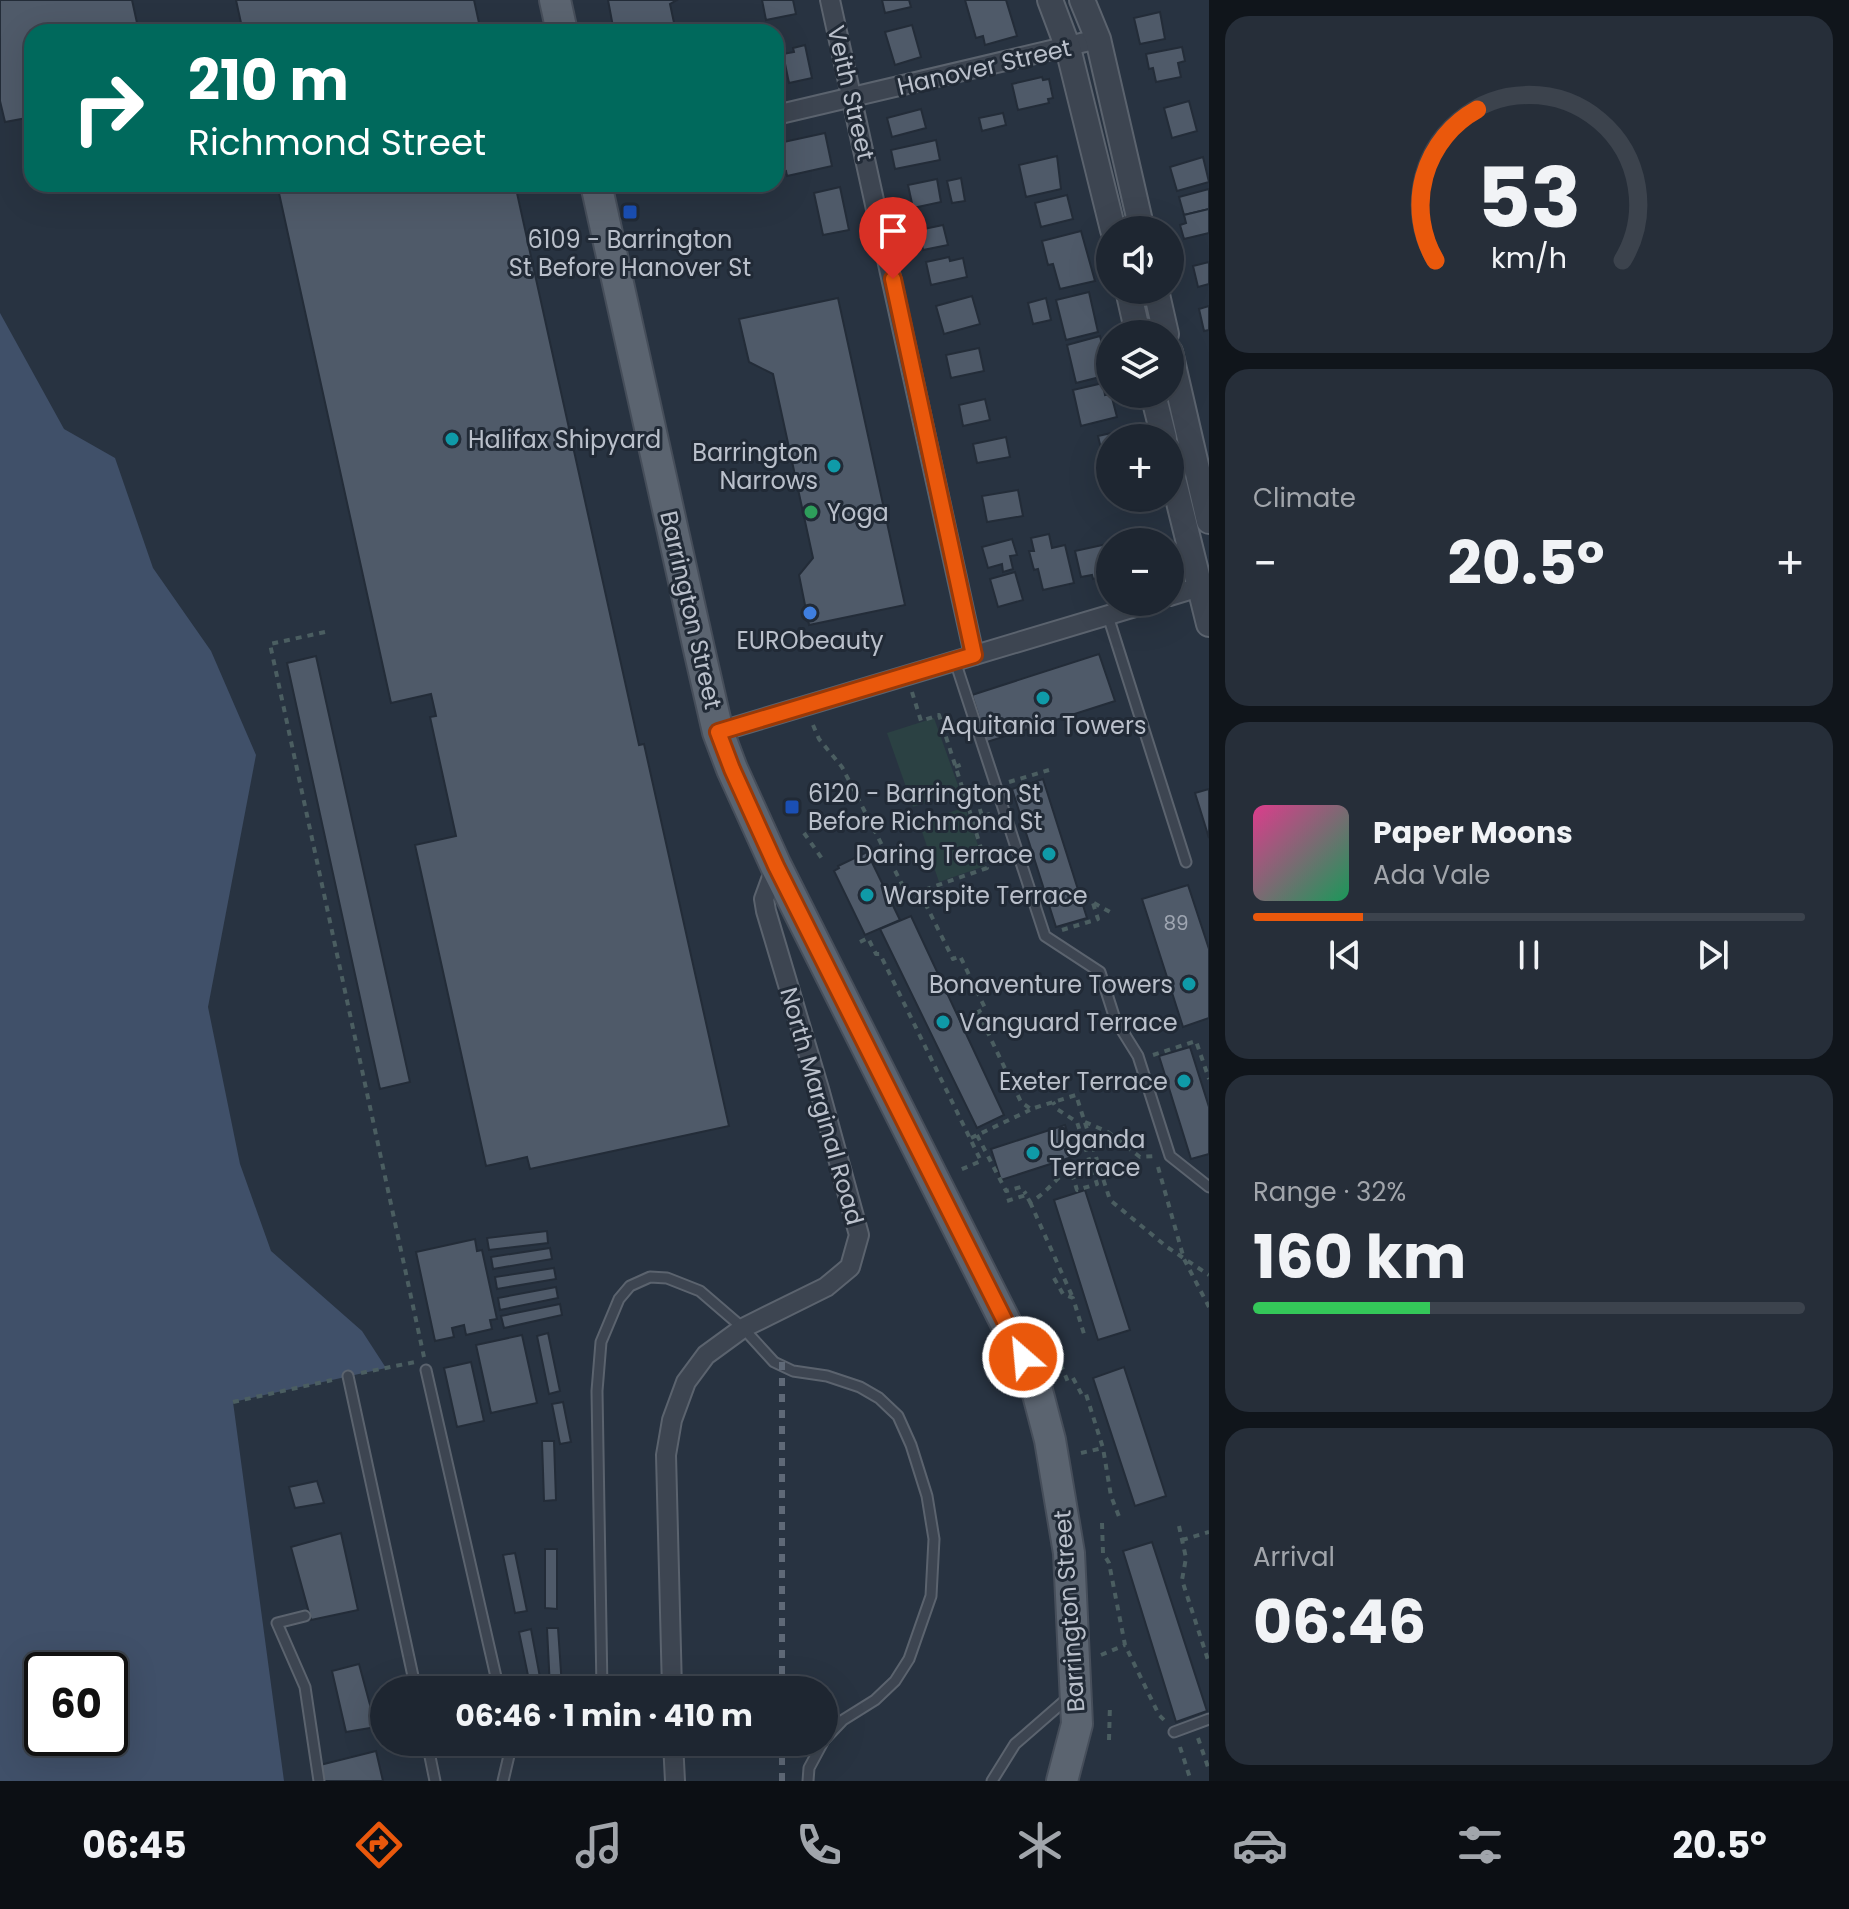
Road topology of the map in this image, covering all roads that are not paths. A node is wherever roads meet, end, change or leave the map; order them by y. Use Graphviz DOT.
graph roads {
  1 [pos="555,0"];
  2 [pos="830,0"];
  3 [pos="1050,0"];
  4 [pos="1082,0"];
  5 [pos="560,24"];
  6 [pos="1098,39"];
  7 [pos="1068,48"];
  8 [pos="853,98"];
  9 [pos="784,113"];
  10 [pos="598,192"];
  11 [pos="1110,216"];
  12 [pos="1139,216"];
  13 [pos="1183,408"];
  14 [pos="1183,512"];
  15 [pos="1209,521"];
  16 [pos="1204,586"];
  17 [pos="1184,592"];
  18 [pos="1108,616"];
  19 [pos="1209,624"];
  20 [pos="974,655"];
  21 [pos="955,661"];
  22 [pos="718,732"];
  23 [pos="1186,862"];
  24 [pos="776,866"];
  25 [pos="1209,1187"];
  26 [pos="743,1328"];
  27 [pos="426,1370"];
  28 [pos="348,1376"];
  29 [pos="305,1616"];
  30 [pos="413,1676"];
  31 [pos="496,1676"];
  32 [pos="602,1676"];
  33 [pos="672,1676"];
  34 [pos="1075,1693"];
  35 [pos="1209,1719"];
  36 [pos="838,1725"];
  37 [pos="1174,1732"];
  38 [pos="430,1756"];
  39 [pos="509,1756"];
  40 [pos="674,1756"];
  41 [pos="815,1756"];
  42 [pos="319,1781"];
  43 [pos="435,1781"];
  44 [pos="503,1781"];
  45 [pos="675,1781"];
  46 [pos="808,1781"];
  47 [pos="992,1781"];
  48 [pos="1062,1781"];
  1 -- 5 [label="main road"];
  2 -- 8 [label="street, Veith Street"];
  3 -- 7 [label="street"];
  4 -- 6 [label="street"];
  6 -- 7 [label="street, Hanover Street"];
  6 -- 12 [label="street"];
  7 -- 8 [label="street, Hanover Street"];
  7 -- 11 [label="street"];
  8 -- 9 [label="street, Hanover Street"];
  8 -- 20 [label="street, Veith Street"];
  10 -- 22 [label="main road, Barrington Street"];
  13 -- 15 [label="street"];
  14 -- 16 [label="street"];
  16 -- 17 [label="street"];
  16 -- 19 [label="street"];
  18 -- 20 [label="street"];
  18 -- 23 [label="lane"];
  20 -- 21 [label="street"];
  21 -- 22 [label="street"];
  21 -- 25 [label="lane"];
  22 -- 24 [label="main road, Barrington Street"];
  24 -- 26 [label="street, North Marginal Road"];
  24 -- 34 [label="main road, Barrington Street"];
  26 -- 32 [label="lane"];
  26 -- 33 [label="street, North Marginal Road"];
  26 -- 36 [label="lane"];
  27 -- 31 [label="lane"];
  28 -- 30 [label="lane"];
  29 -- 42 [label="lane"];
  34 -- 47 [label="lane"];
  34 -- 48 [label="main road, Barrington Street"];
  35 -- 37 [label="lane"];
  38 -- 43 [label="lane"];
  39 -- 44 [label="lane"];
  40 -- 45 [label="street"];
  41 -- 46 [label="lane"];
}
